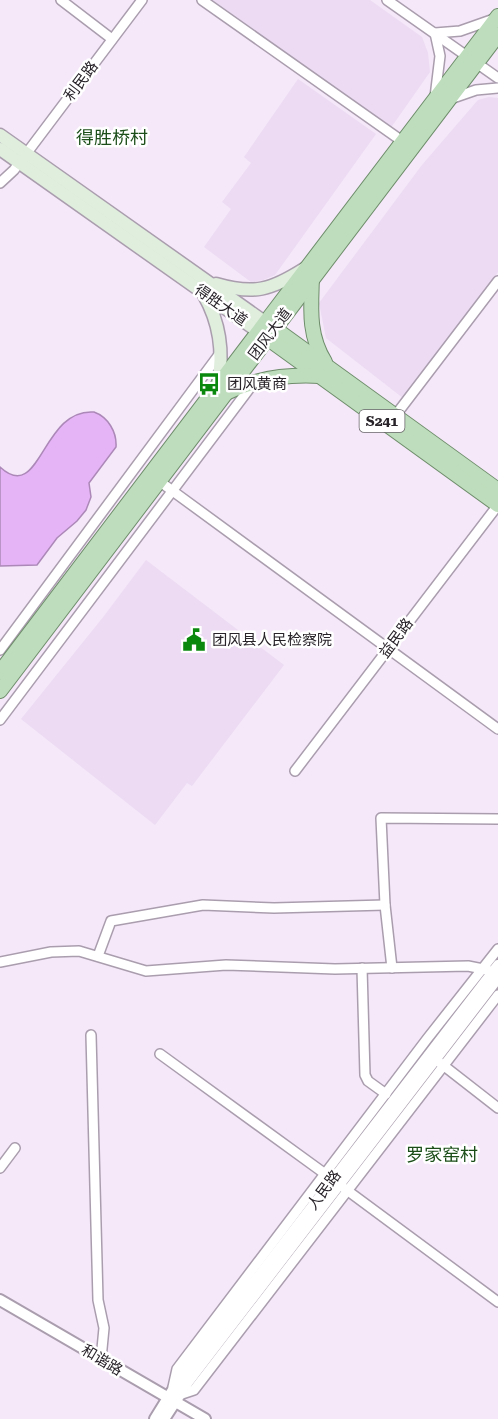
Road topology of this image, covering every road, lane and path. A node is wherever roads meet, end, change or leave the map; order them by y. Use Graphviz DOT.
graph roads {
  1 [pos="61,0"];
  2 [pos="142,0"];
  3 [pos="202,0"];
  4 [pos="387,0"];
  5 [pos="497,17"];
  6 [pos="435,33"];
  7 [pos="498,34"];
  8 [pos="112,39"];
  9 [pos="472,59"];
  10 [pos="498,78"];
  11 [pos="498,88"];
  12 [pos="441,99"];
  13 [pos="0,135"];
  14 [pos="402,141"];
  15 [pos="0,148"];
  16 [pos="23,158"];
  17 [pos="0,183"];
  18 [pos="309,273"];
  19 [pos="498,281"];
  20 [pos="205,286"];
  21 [pos="266,330"];
  22 [pos="221,352"];
  23 [pos="325,372"];
  24 [pos="255,381"];
  25 [pos="221,389"];
  26 [pos="395,416"];
  27 [pos="159,481"];
  28 [pos="498,490"];
  29 [pos="172,491"];
  30 [pos="498,505"];
  31 [pos="388,649"];
  32 [pos="0,650"];
  33 [pos="0,672"];
  34 [pos="0,691"];
  35 [pos="0,720"];
  36 [pos="498,729"];
  37 [pos="295,771"];
  38 [pos="498,819"];
  39 [pos="385,905"];
  40 [pos="498,949"];
  41 [pos="98,956"];
  42 [pos="0,962"];
  43 [pos="362,968"];
  44 [pos="392,968"];
  45 [pos="493,971"];
  46 [pos="498,995"];
  47 [pos="90,1035"];
  48 [pos="160,1054"];
  49 [pos="439,1062"];
  50 [pos="386,1094"];
  51 [pos="498,1108"];
  52 [pos="15,1148"];
  53 [pos="0,1168"];
  54 [pos="336,1182"];
  55 [pos="0,1300"];
  56 [pos="498,1302"];
  57 [pos="101,1359"];
  58 [pos="174,1397"];
  59 [pos="155,1419"];
  60 [pos="164,1419"];
  61 [pos="205,1419"];
  1 -- 8 [label="street"];
  2 -- 8 [label="street, 利民路"];
  3 -- 14 [label="street"];
  4 -- 6 [label="street"];
  5 -- 6 [label="street"];
  5 -- 9 [label="main road, 团风大道"];
  6 -- 9 [label="street"];
  6 -- 12 [label="street"];
  7 -- 9 [label="main road, 团风大道"];
  8 -- 16 [label="street, 利民路"];
  9 -- 10 [label="street"];
  9 -- 12 [label="main road, 团风大道"];
  11 -- 12 [label="street"];
  12 -- 14 [label="main road, 团风大道"];
  12 -- 18 [label="main road, 团风大道"];
  13 -- 16 [label="main road, 得胜大道"];
  14 -- 18 [label="main road, 团风大道"];
  15 -- 16 [label="main road, 得胜大道"];
  16 -- 17 [label="street, 利民路"];
  16 -- 20 [label="main road, 得胜大道"];
  18 -- 20 [label="main road"];
  18 -- 21 [label="main road, 团风大道"];
  18 -- 23 [label="main road"];
  19 -- 26 [label="street"];
  20 -- 21 [label="main road, 得胜大道"];
  20 -- 22 [label="main road"];
  21 -- 23 [label="main road, 得胜大道 / S241"];
  21 -- 25 [label="main road, 团风大道"];
  22 -- 25 [label="main road"];
  22 -- 32 [label="street"];
  23 -- 24 [label="main road"];
  23 -- 26 [label="main road, 得胜大道 / S241"];
  23 -- 30 [label="main road, 得胜大道 / S241"];
  24 -- 25 [label="main road"];
  24 -- 29 [label="street"];
  25 -- 27 [label="main road, 团风大道"];
  25 -- 33 [label="main road, 团风大道"];
  26 -- 28 [label="main road, 得胜大道 / S241"];
  27 -- 29 [label="street"];
  27 -- 34 [label="main road, 团风大道"];
  29 -- 31 [label="street"];
  29 -- 35 [label="street"];
  30 -- 31 [label="street, 益民路"];
  31 -- 36 [label="street"];
  31 -- 37 [label="street, 益民路"];
  38 -- 39 [label="street"];
  39 -- 41 [label="street"];
  39 -- 44 [label="street"];
  40 -- 45 [label="street"];
  41 -- 42 [label="street"];
  41 -- 43 [label="street"];
  43 -- 44 [label="street"];
  43 -- 50 [label="street"];
  44 -- 45 [label="street"];
  45 -- 49 [label="street, 人民路"];
  45 -- 50 [label="street"];
  45 -- 54 [label="street, 人民路"];
  46 -- 49 [label="street"];
  47 -- 57 [label="street"];
  48 -- 54 [label="street"];
  49 -- 51 [label="street"];
  49 -- 54 [label="street, 人民路"];
  50 -- 54 [label="street"];
  52 -- 53 [label="street"];
  54 -- 56 [label="street"];
  54 -- 58 [label="street, 人民路"];
  54 -- 58 [label="street"];
  55 -- 57 [label="street, 和谐路"];
  57 -- 58 [label="street, 和谐路"];
  58 -- 59 [label="street, 人民路"];
  58 -- 60 [label="street, 人民路"];
  58 -- 61 [label="street, 和谐路"];
}
